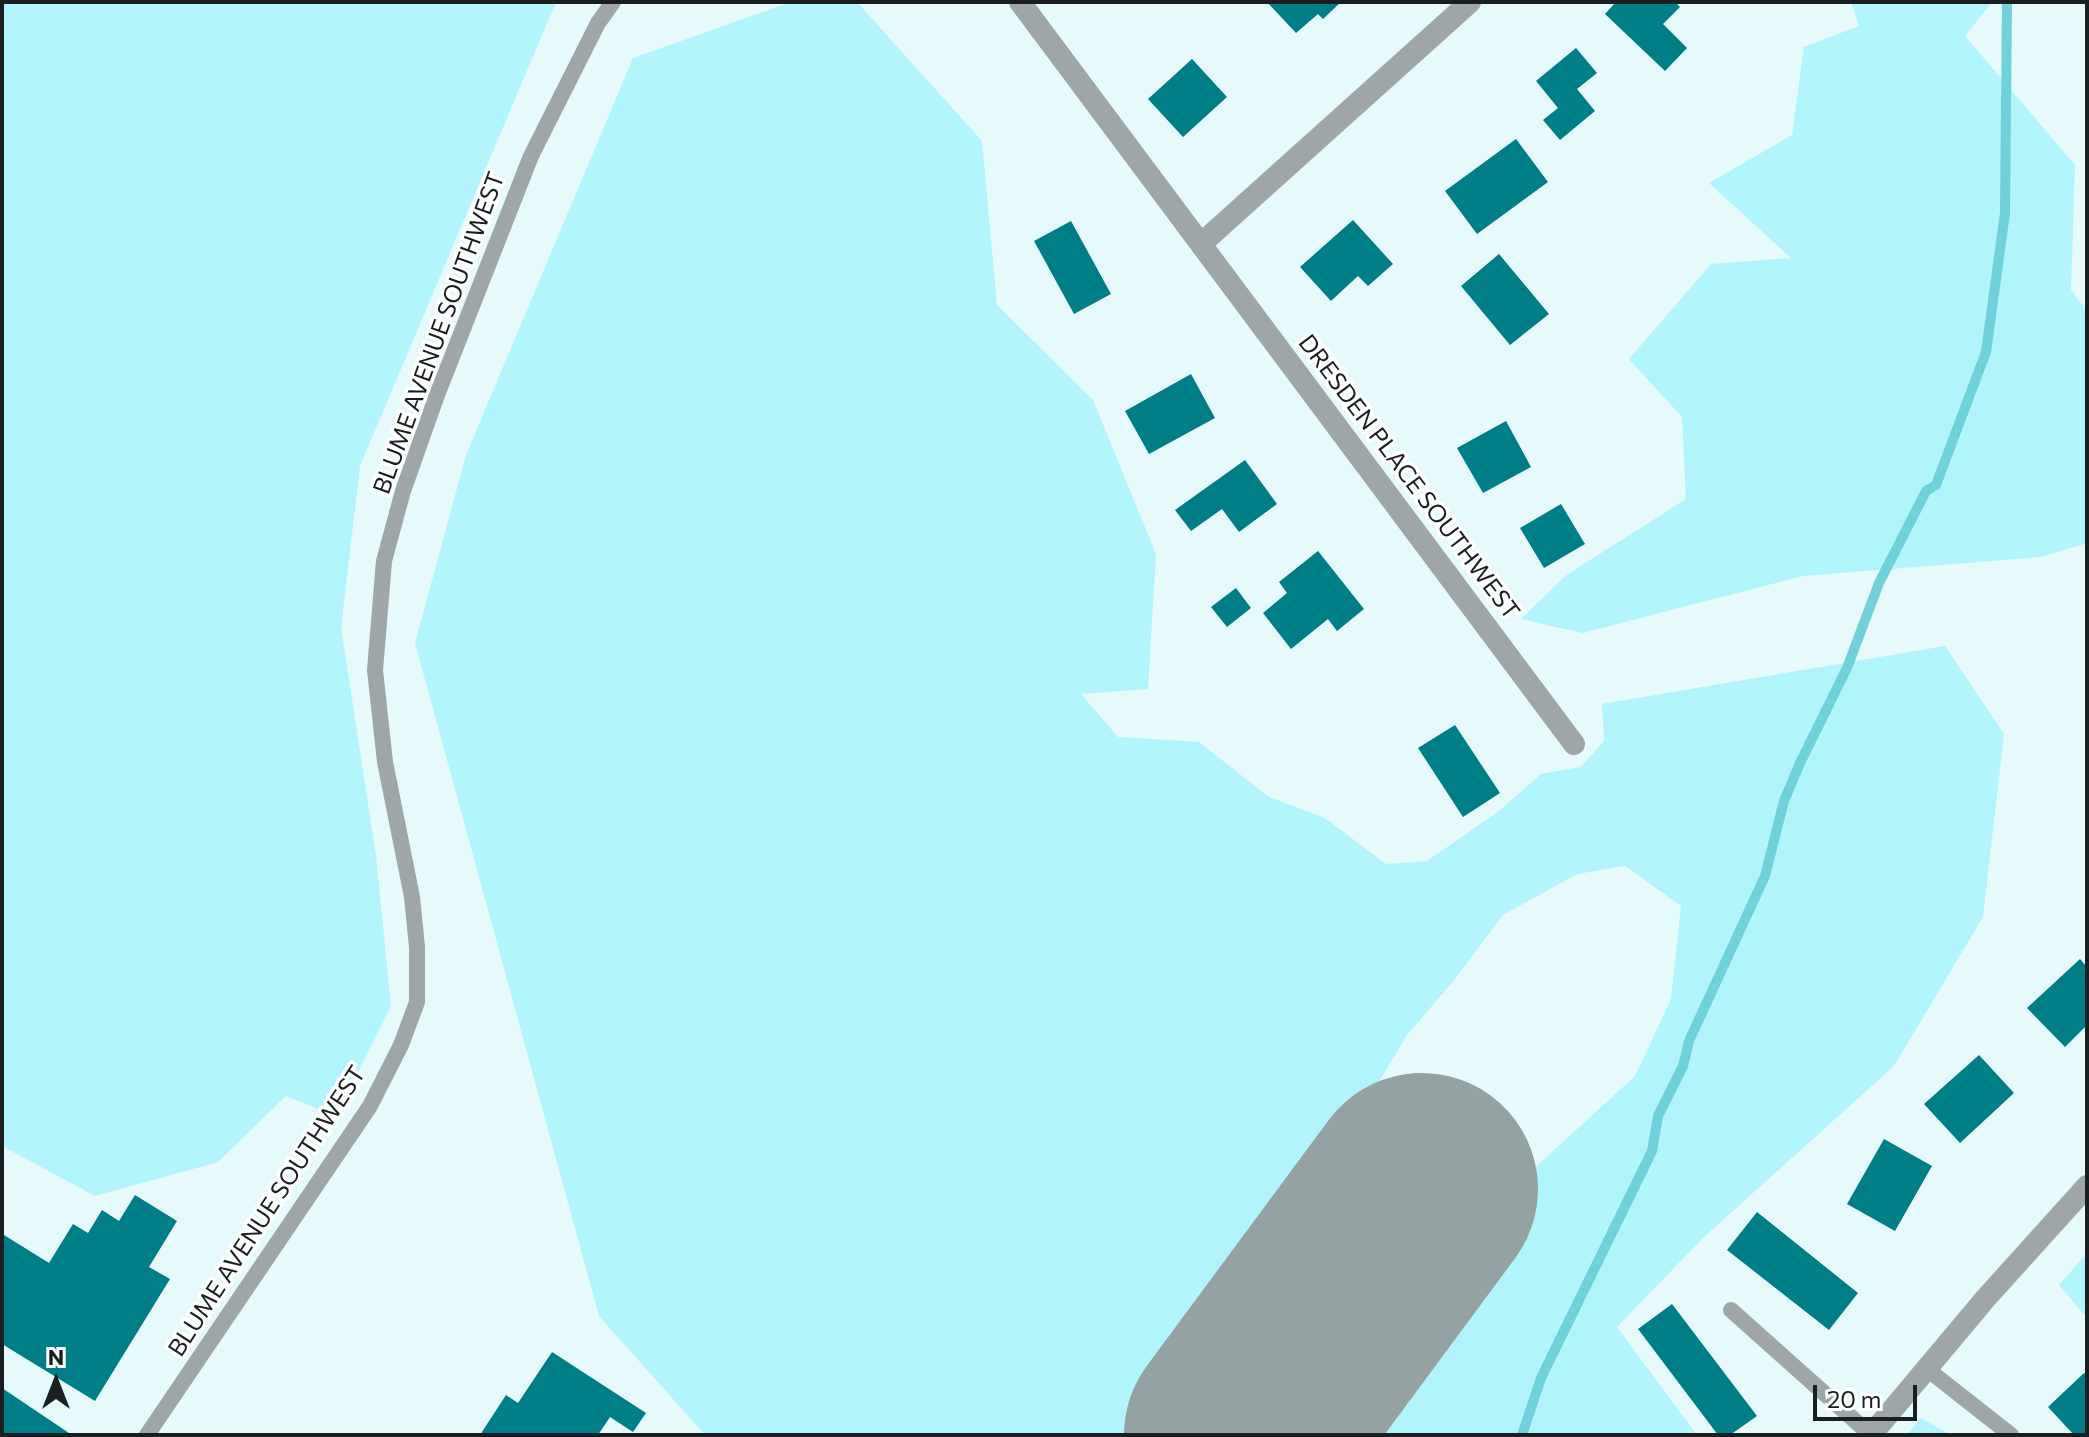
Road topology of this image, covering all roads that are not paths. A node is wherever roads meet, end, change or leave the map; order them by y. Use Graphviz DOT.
graph roads {
  1 [pos="613,2"];
  2 [pos="1020,2"];
  3 [pos="1470,2"];
  4 [pos="1202,243"];
  5 [pos="1574,744"];
  6 [pos="2087,1186"];
  7 [pos="1731,1310"];
  8 [pos="1927,1369"];
  9 [pos="147,1435"];
  10 [pos="1871,1435"];
  11 [pos="2011,1435"];
  1 -- 9 [label="lane, BLUME AVENUE SOUTHWEST"];
  2 -- 4 [label="street, DRESDEN PLACE SOUTHWEST"];
  3 -- 4 [label="street"];
  4 -- 5 [label="street, DRESDEN PLACE SOUTHWEST"];
  6 -- 8 [label="street"];
  7 -- 10 [label="lane"];
  8 -- 10 [label="street"];
  8 -- 11 [label="lane"];
}
